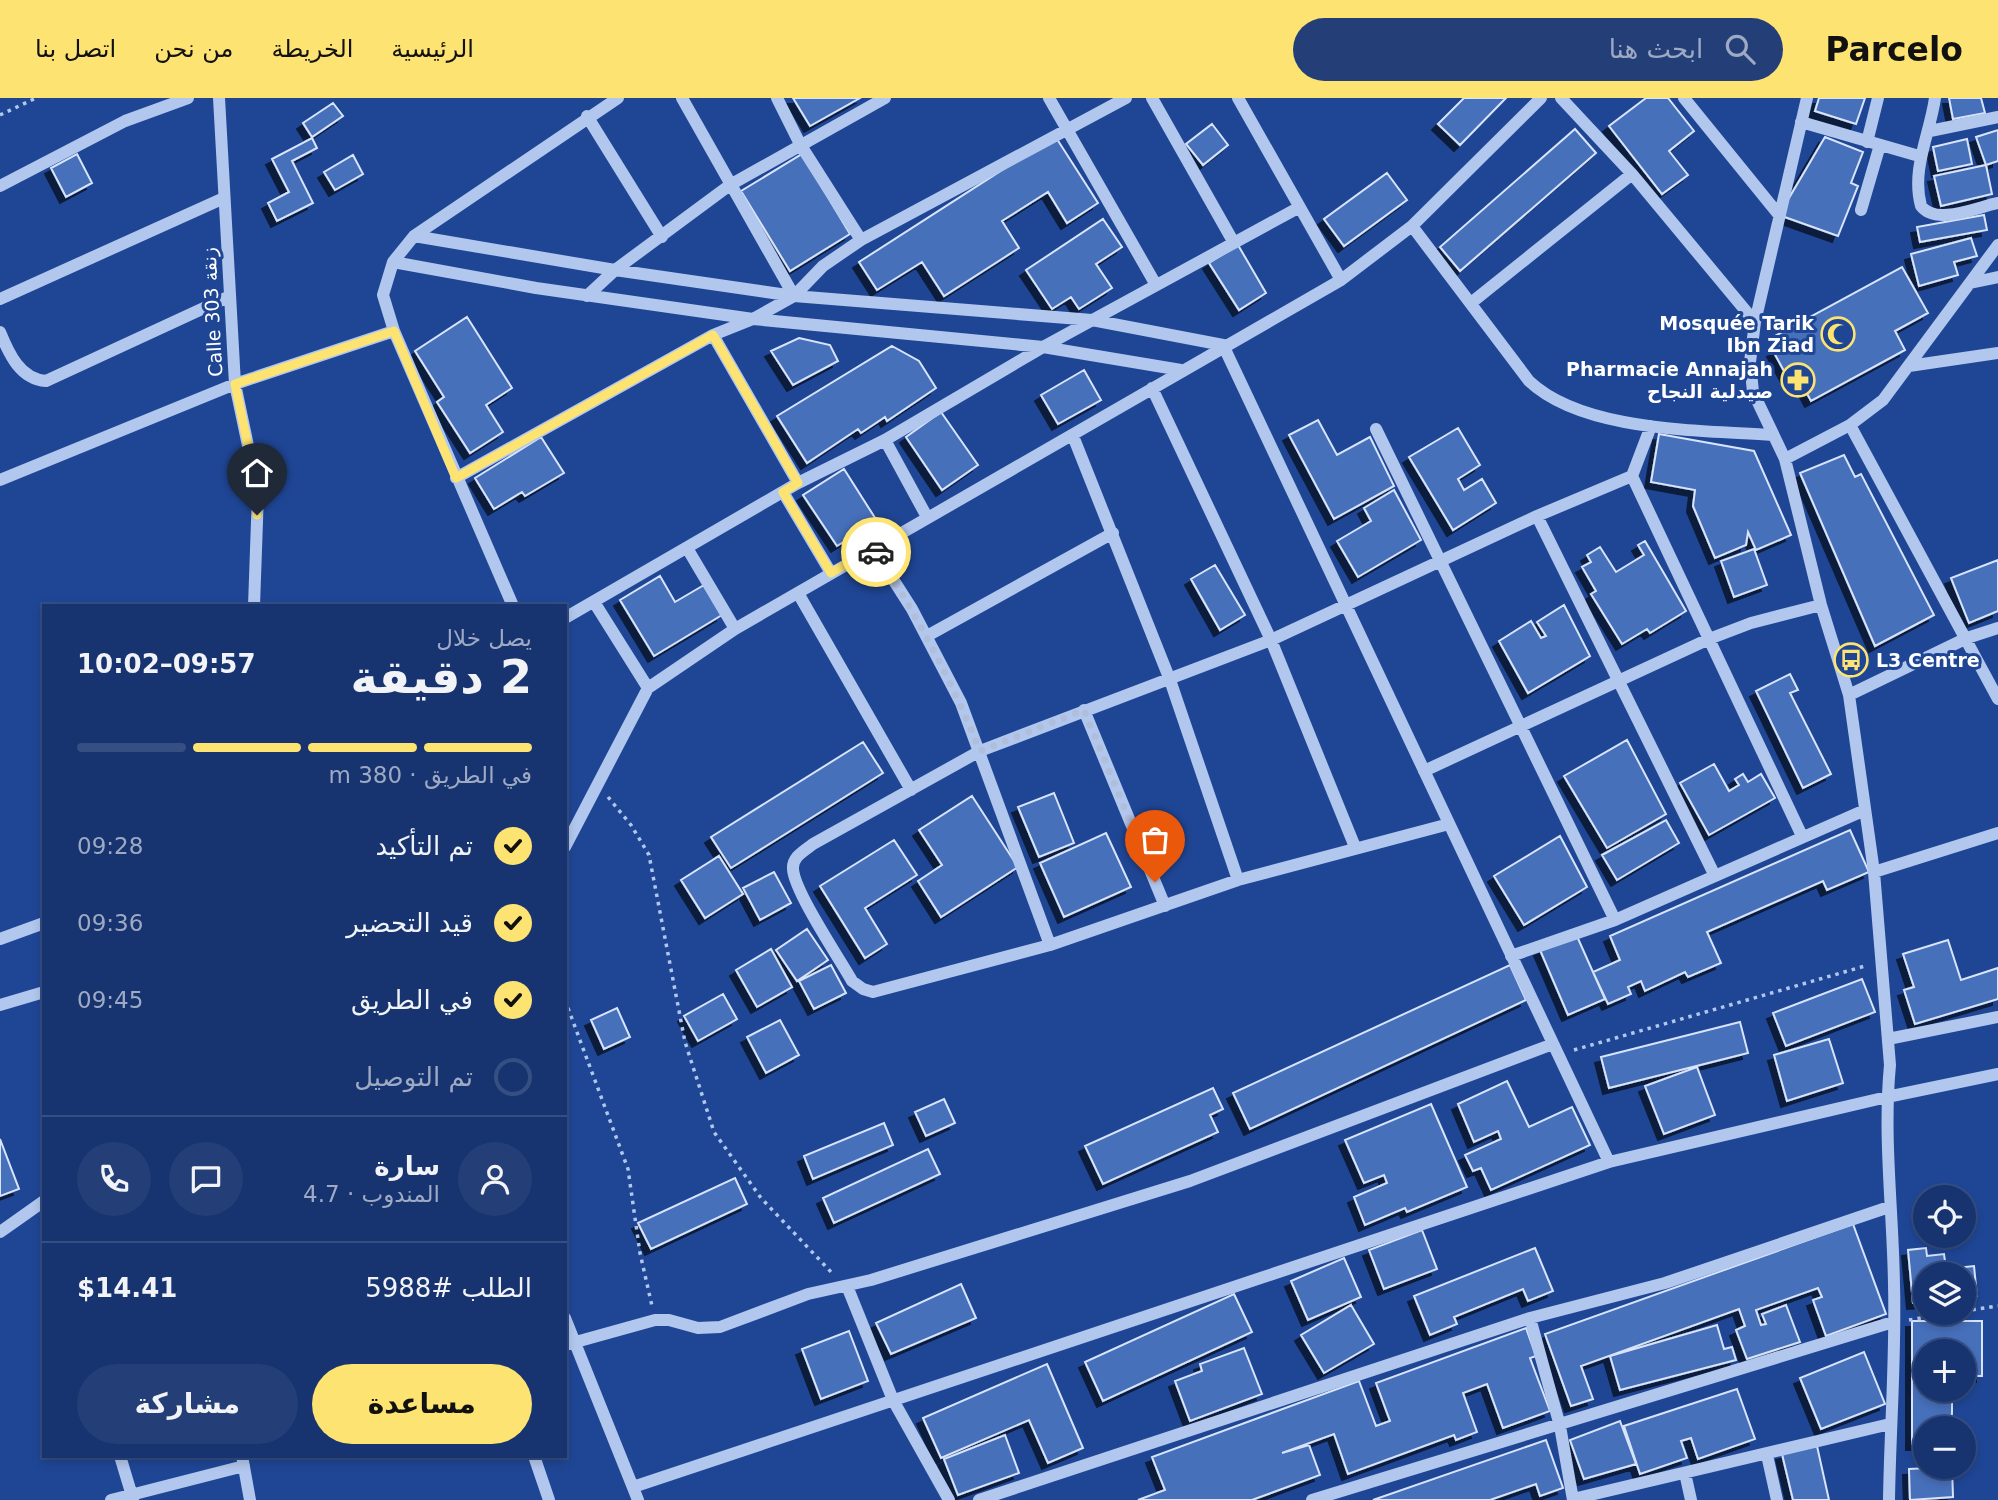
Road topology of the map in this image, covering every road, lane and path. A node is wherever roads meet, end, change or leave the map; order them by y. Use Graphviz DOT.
graph roads {
  1 [pos="36,98"];
  2 [pos="188,98"];
  3 [pos="219,98"];
  4 [pos="618,98"];
  5 [pos="682,98"];
  6 [pos="777,98"];
  7 [pos="885,98"];
  8 [pos="1049,98"];
  9 [pos="1126,98"];
  10 [pos="1152,98"];
  11 [pos="1238,98"];
  12 [pos="1541,98"];
  13 [pos="1561,98"];
  14 [pos="1684,98"];
  15 [pos="1807,98"];
  16 [pos="1878,98"];
  17 [pos="1935,98"];
  18 [pos="0,116"];
  19 [pos="587,116"];
  20 [pos="1998,117"];
  21 [pos="1801,122"];
  22 [pos="1065,129"];
  23 [pos="1930,131"];
  24 [pos="800,144"];
  25 [pos="1873,144"];
  26 [pos="1919,156"];
  27 [pos="1632,174"];
  28 [pos="730,185"];
  29 [pos="0,186"];
  30 [pos="224,198"];
  31 [pos="1998,203"];
  32 [pos="1298,208"];
  33 [pos="1861,210"];
  34 [pos="1779,215"];
  35 [pos="1412,226"];
  36 [pos="414,236"];
  37 [pos="662,237"];
  38 [pos="861,240"];
  39 [pos="1234,243"];
  40 [pos="1998,245"];
  41 [pos="393,262"];
  42 [pos="615,271"];
  43 [pos="1998,277"];
  44 [pos="1341,280"];
  45 [pos="1970,283"];
  46 [pos="1156,285"];
  47 [pos="230,296"];
  48 [pos="587,296"];
  49 [pos="794,296"];
  50 [pos="0,299"];
  51 [pos="1471,303"];
  52 [pos="753,319"];
  53 [pos="1092,320"];
  54 [pos="1755,322"];
  55 [pos="0,331"];
  56 [pos="394,331"];
  57 [pos="713,335"];
  58 [pos="1223,345"];
  59 [pos="1043,347"];
  60 [pos="1998,353"];
  61 [pos="1909,366"];
  62 [pos="1181,370"];
  63 [pos="235,384"];
  64 [pos="1152,388"];
  65 [pos="1850,425"];
  66 [pos="1651,426"];
  67 [pos="1377,429"];
  68 [pos="1772,435"];
  69 [pos="1073,436"];
  70 [pos="885,440"];
  71 [pos="1785,459"];
  72 [pos="1632,476"];
  73 [pos="456,478"];
  74 [pos="0,480"];
  75 [pos="798,483"];
  76 [pos="783,492"];
  77 [pos="1537,516"];
  78 [pos="927,517"];
  79 [pos="1112,533"];
  80 [pos="687,548"];
  81 [pos="873,548"];
  82 [pos="1440,561"];
  83 [pos="831,573"];
  84 [pos="798,593"];
  85 [pos="594,602"];
  86 [pos="254,604"];
  87 [pos="512,604"];
  88 [pos="1821,605"];
  89 [pos="1346,607"];
  90 [pos="567,617"];
  91 [pos="1998,628"];
  92 [pos="735,629"];
  93 [pos="927,636"];
  94 [pos="1966,638"];
  95 [pos="1709,639"];
  96 [pos="1271,640"];
  97 [pos="1170,680"];
  98 [pos="1619,682"];
  99 [pos="648,688"];
  100 [pos="1849,695"];
  101 [pos="1998,699"];
  102 [pos="1084,710"];
  103 [pos="1521,727"];
  104 [pos="980,751"];
  105 [pos="1424,771"];
  106 [pos="597,785"];
  107 [pos="911,790"];
  108 [pos="1865,810"];
  109 [pos="1449,824"];
  110 [pos="1998,833"];
  111 [pos="1801,836"];
  112 [pos="567,843"];
  113 [pos="1355,847"];
  114 [pos="1874,873"];
  115 [pos="1715,876"];
  116 [pos="1238,880"];
  117 [pos="1165,906"];
  118 [pos="1615,920"];
  119 [pos="42,925"];
  120 [pos="0,939"];
  121 [pos="1050,945"];
  122 [pos="1511,956"];
  123 [pos="1882,961"];
  124 [pos="42,993"];
  125 [pos="0,1005"];
  126 [pos="567,1005"];
  127 [pos="1998,1017"];
  128 [pos="1888,1039"];
  129 [pos="1556,1049"];
  130 [pos="1998,1074"];
  131 [pos="1887,1097"];
  132 [pos="1609,1162"];
  133 [pos="42,1202"];
  134 [pos="1889,1207"];
  135 [pos="0,1233"];
  136 [pos="847,1286"];
  137 [pos="1998,1306"];
  138 [pos="1976,1309"];
  139 [pos="1530,1318"];
  140 [pos="1913,1319"];
  141 [pos="655,1321"];
  142 [pos="1894,1322"];
  143 [pos="570,1343"];
  144 [pos="893,1400"];
  145 [pos="1890,1424"];
  146 [pos="1560,1426"];
  147 [pos="1767,1455"];
  148 [pos="121,1458"];
  149 [pos="535,1458"];
  150 [pos="243,1461"];
  151 [pos="1685,1473"];
  152 [pos="633,1487"];
  153 [pos="132,1497"];
  154 [pos="1573,1499"];
  155 [pos="111,1500"];
  156 [pos="250,1500"];
  157 [pos="549,1500"];
  158 [pos="638,1500"];
  159 [pos="949,1500"];
  160 [pos="979,1500"];
  161 [pos="1312,1500"];
  162 [pos="1691,1500"];
  163 [pos="1777,1500"];
  164 [pos="1889,1500"];
  1 -- 18 [label="path"];
  2 -- 29 [label="street"];
  3 -- 30 [label="street, Calle 303 زنقة"];
  4 -- 19 [label="street"];
  5 -- 28 [label="street"];
  6 -- 24 [label="street"];
  7 -- 24 [label="street"];
  8 -- 22 [label="street"];
  9 -- 22 [label="street"];
  10 -- 39 [label="street"];
  11 -- 32 [label="street"];
  12 -- 35 [label="street"];
  13 -- 27 [label="street"];
  14 -- 34 [label="street"];
  15 -- 21 [label="street"];
  16 -- 25 [label="street"];
  17 -- 23 [label="street"];
  19 -- 36 [label="street"];
  19 -- 37 [label="street"];
  20 -- 23 [label="street"];
  21 -- 25 [label="street"];
  21 -- 34 [label="street"];
  22 -- 38 [label="street"];
  22 -- 46 [label="street"];
  23 -- 26 [label="street"];
  24 -- 28 [label="street"];
  24 -- 38 [label="street"];
  25 -- 26 [label="street"];
  25 -- 33 [label="street"];
  26 -- 31 [label="street"];
  27 -- 51 [label="street"];
  27 -- 54 [label="street"];
  28 -- 37 [label="street"];
  28 -- 49 [label="street"];
  30 -- 47 [label="street, Calle 303 زنقة"];
  30 -- 50 [label="street"];
  32 -- 39 [label="street"];
  32 -- 44 [label="street"];
  34 -- 54 [label="street"];
  35 -- 44 [label="street"];
  35 -- 51 [label="street"];
  36 -- 41 [label="street"];
  36 -- 42 [label="street"];
  37 -- 42 [label="street"];
  38 -- 49 [label="street"];
  39 -- 46 [label="street"];
  40 -- 45 [label="street"];
  41 -- 48 [label="street"];
  41 -- 56 [label="street"];
  42 -- 48 [label="street"];
  42 -- 49 [label="street"];
  43 -- 45 [label="street"];
  44 -- 58 [label="street"];
  45 -- 61 [label="street"];
  46 -- 53 [label="street"];
  47 -- 55 [label="street"];
  47 -- 63 [label="street, Calle 303 زنقة"];
  48 -- 52 [label="street"];
  49 -- 52 [label="street"];
  49 -- 53 [label="street"];
  51 -- 66 [label="street"];
  52 -- 57 [label="street"];
  52 -- 59 [label="street"];
  53 -- 58 [label="street"];
  53 -- 59 [label="street"];
  54 -- 68 [label="street"];
  56 -- 63 [label="street"];
  56 -- 73 [label="street"];
  57 -- 73 [label="street"];
  57 -- 75 [label="street"];
  58 -- 62 [label="street"];
  58 -- 89 [label="street"];
  59 -- 62 [label="street"];
  59 -- 70 [label="street"];
  60 -- 61 [label="street"];
  61 -- 65 [label="street"];
  62 -- 64 [label="street"];
  63 -- 74 [label="street"];
  63 -- 86 [label="street, Calle 303 زنقة"];
  64 -- 69 [label="street"];
  64 -- 96 [label="street"];
  65 -- 71 [label="street"];
  65 -- 94 [label="street"];
  66 -- 68 [label="street"];
  66 -- 72 [label="street"];
  67 -- 82 [label="street"];
  68 -- 71 [label="street"];
  69 -- 78 [label="street"];
  69 -- 79 [label="street"];
  70 -- 75 [label="street"];
  70 -- 78 [label="street"];
  71 -- 88 [label="street"];
  72 -- 77 [label="street"];
  72 -- 95 [label="street"];
  73 -- 87 [label="street"];
  75 -- 76 [label="street"];
  76 -- 80 [label="street"];
  76 -- 83 [label="street"];
  77 -- 82 [label="street"];
  77 -- 98 [label="street"];
  78 -- 81 [label="street"];
  79 -- 93 [label="street"];
  79 -- 97 [label="street"];
  80 -- 85 [label="street"];
  80 -- 92 [label="street"];
  81 -- 83 [label="street"];
  81 -- 93 [label="street"];
  82 -- 89 [label="street"];
  82 -- 103 [label="street"];
  83 -- 84 [label="street"];
  84 -- 92 [label="street"];
  84 -- 107 [label="street"];
  85 -- 90 [label="street"];
  85 -- 99 [label="street"];
  88 -- 95 [label="street"];
  88 -- 100 [label="street"];
  89 -- 96 [label="street"];
  89 -- 105 [label="street"];
  91 -- 94 [label="street"];
  92 -- 99 [label="street"];
  93 -- 104 [label="street"];
  94 -- 100 [label="street"];
  94 -- 101 [label="street"];
  95 -- 98 [label="street"];
  95 -- 111 [label="street"];
  96 -- 97 [label="street"];
  96 -- 113 [label="street"];
  97 -- 102 [label="street"];
  97 -- 116 [label="street"];
  98 -- 103 [label="street"];
  98 -- 115 [label="street"];
  99 -- 106 [label="street"];
  100 -- 108 [label="street"];
  102 -- 104 [label="street"];
  102 -- 117 [label="street"];
  103 -- 105 [label="street"];
  103 -- 118 [label="street"];
  104 -- 107 [label="street"];
  104 -- 121 [label="street"];
  105 -- 109 [label="street"];
  106 -- 112 [label="street"];
  106 -- 136 [label="path"];
  107 -- 121 [label="street"];
  108 -- 111 [label="street"];
  108 -- 114 [label="street"];
  109 -- 113 [label="street"];
  109 -- 122 [label="street"];
  110 -- 114 [label="street"];
  111 -- 115 [label="street"];
  113 -- 116 [label="street"];
  114 -- 123 [label="street"];
  115 -- 118 [label="street"];
  116 -- 117 [label="street"];
  117 -- 121 [label="street"];
  118 -- 122 [label="street"];
  119 -- 120 [label="street"];
  122 -- 129 [label="street"];
  123 -- 128 [label="street"];
  123 -- 129 [label="path"];
  124 -- 125 [label="street"];
  126 -- 141 [label="path"];
  127 -- 128 [label="street"];
  128 -- 131 [label="street"];
  129 -- 132 [label="street"];
  129 -- 136 [label="street"];
  130 -- 131 [label="street"];
  131 -- 132 [label="street"];
  131 -- 134 [label="street"];
  132 -- 144 [label="street"];
  133 -- 135 [label="street"];
  134 -- 139 [label="street"];
  134 -- 142 [label="street"];
  136 -- 141 [label="street"];
  136 -- 144 [label="street"];
  137 -- 138 [label="path"];
  139 -- 146 [label="street"];
  139 -- 160 [label="street"];
  140 -- 142 [label="path"];
  141 -- 143 [label="street"];
  142 -- 145 [label="street"];
  142 -- 146 [label="street"];
  143 -- 152 [label="street"];
  144 -- 152 [label="street"];
  144 -- 159 [label="street"];
  145 -- 147 [label="street"];
  145 -- 164 [label="street"];
  146 -- 154 [label="street"];
  146 -- 161 [label="street"];
  147 -- 151 [label="street"];
  147 -- 163 [label="street"];
  148 -- 153 [label="street"];
  149 -- 157 [label="street"];
  150 -- 153 [label="street"];
  150 -- 156 [label="street"];
  151 -- 154 [label="street"];
  151 -- 162 [label="street"];
  152 -- 158 [label="street"];
  153 -- 155 [label="street"];
}
